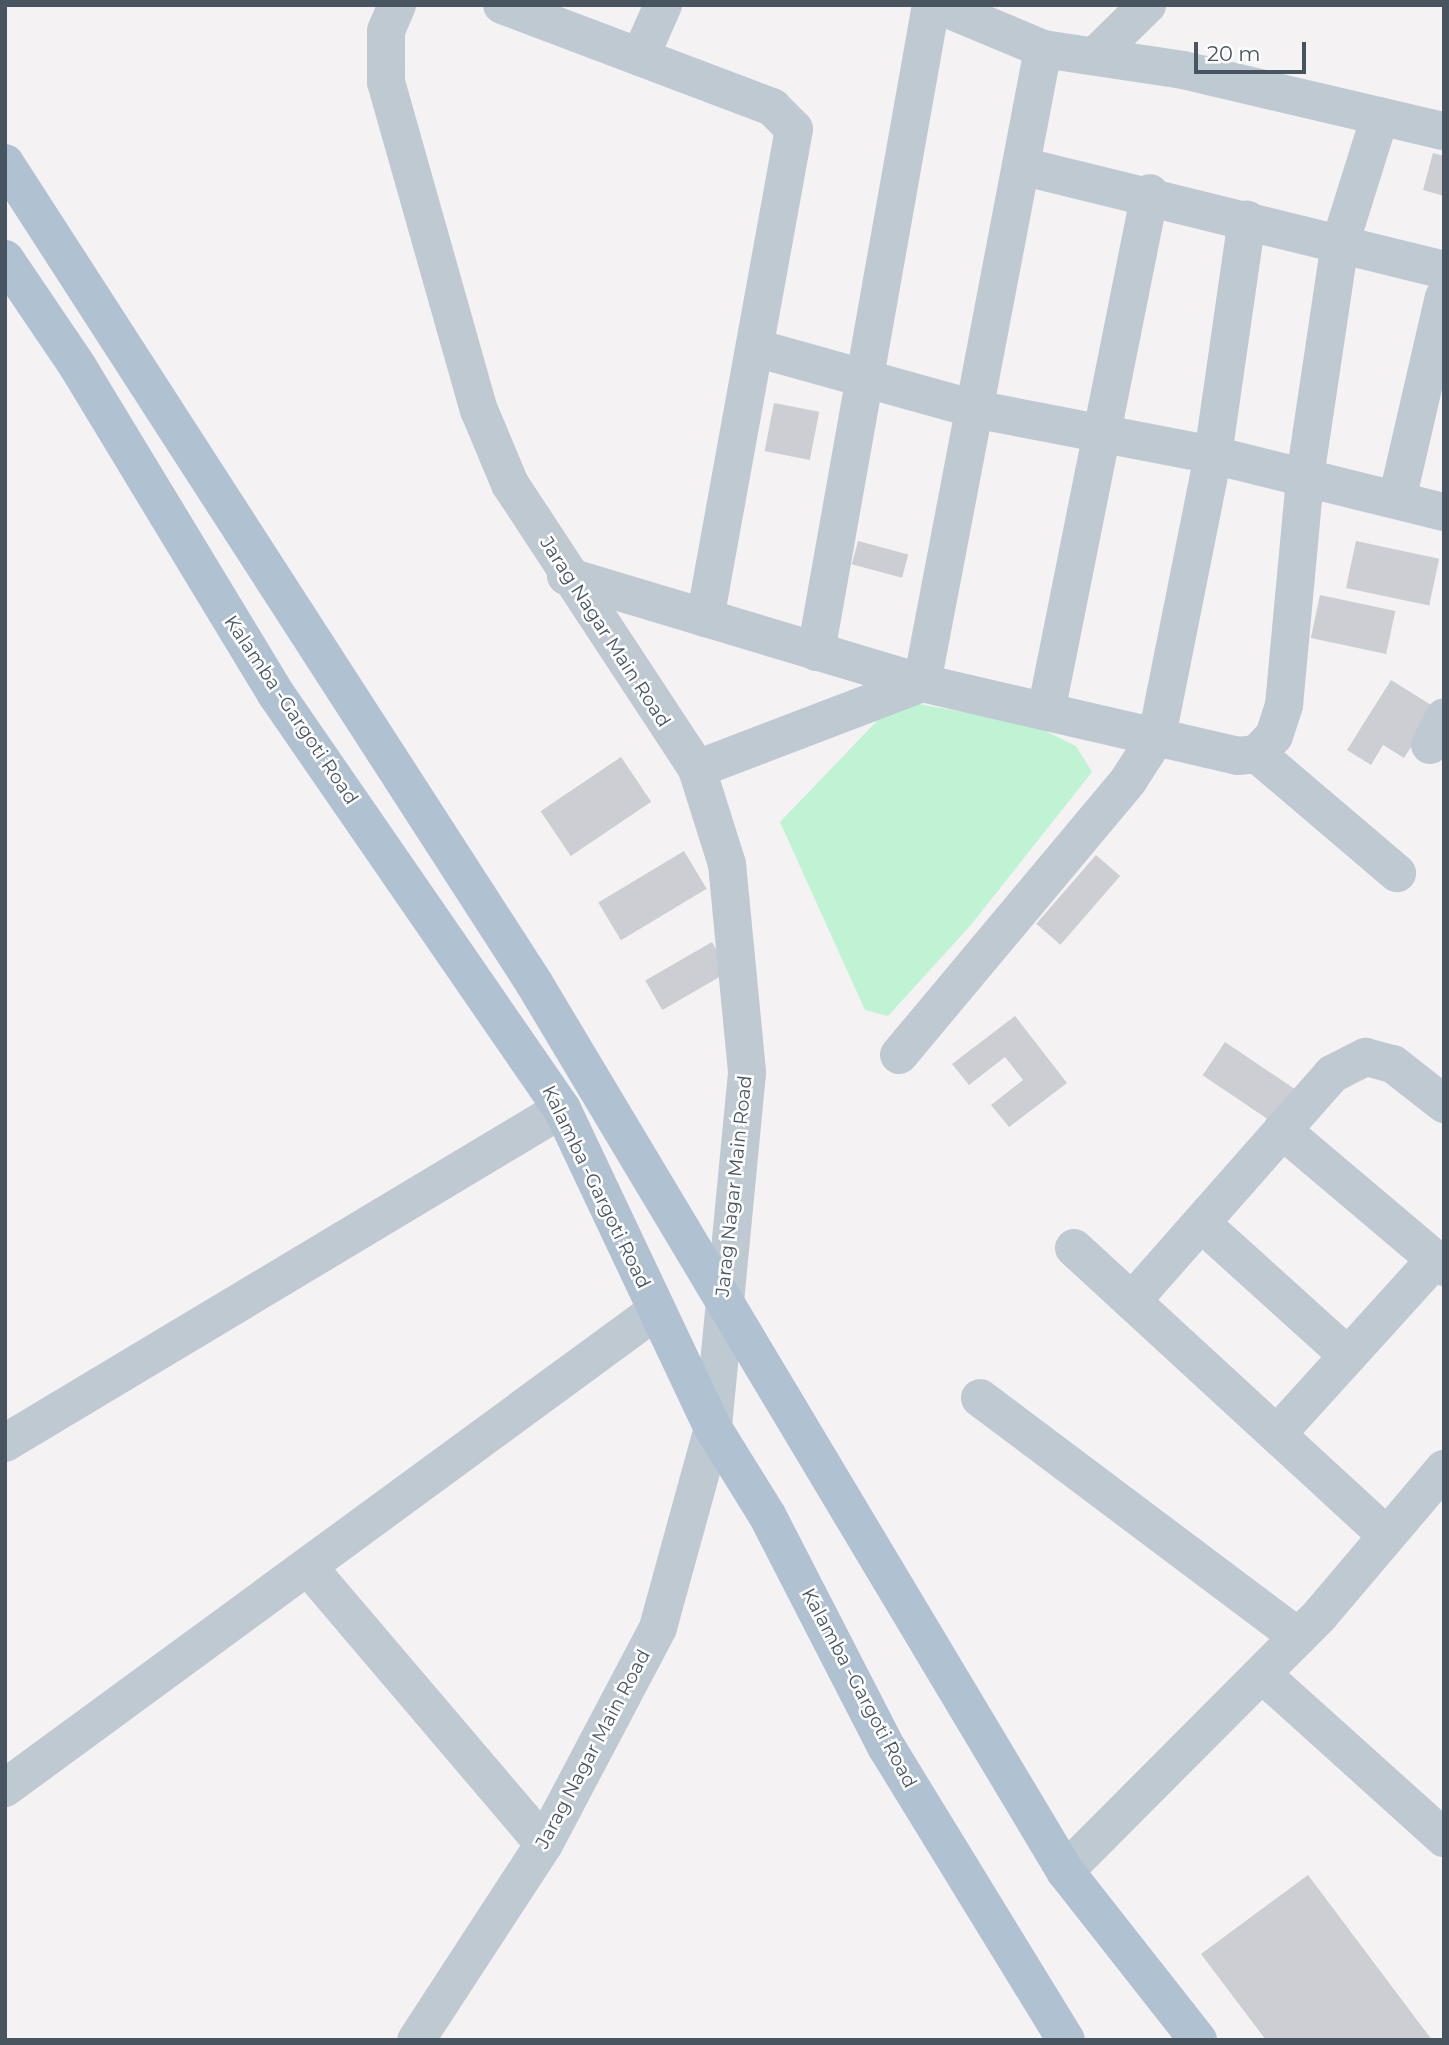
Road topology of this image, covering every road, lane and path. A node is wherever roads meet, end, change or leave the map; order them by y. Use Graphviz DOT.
graph roads {
  1 [pos="397,5"];
  2 [pos="502,5"];
  3 [pos="663,5"];
  4 [pos="931,5"];
  5 [pos="937,5"];
  6 [pos="1147,5"];
  7 [pos="1043,49"];
  8 [pos="1095,55"];
  9 [pos="640,57"];
  10 [pos="1380,116"];
  11 [pos="1444,131"];
  12 [pos="5,163"];
  13 [pos="1021,166"];
  14 [pos="1150,193"];
  15 [pos="1247,219"];
  16 [pos="1340,244"];
  17 [pos="5,260"];
  18 [pos="1444,270"];
  19 [pos="1444,297"];
  20 [pos="756,348"];
  21 [pos="864,380"];
  22 [pos="974,409"];
  23 [pos="1102,432"];
  24 [pos="1213,455"];
  25 [pos="1305,477"];
  26 [pos="1398,500"];
  27 [pos="1444,512"];
  28 [pos="566,576"];
  29 [pos="705,618"];
  30 [pos="816,652"];
  31 [pos="922,683"];
  32 [pos="1046,707"];
  33 [pos="1157,736"];
  34 [pos="1257,754"];
  35 [pos="697,769"];
  36 [pos="1397,873"];
  37 [pos="899,1055"];
  38 [pos="1444,1104"];
  39 [pos="562,1110"];
  40 [pos="1282,1130"];
  41 [pos="1201,1223"];
  42 [pos="1074,1248"];
  43 [pos="1440,1264"];
  44 [pos="723,1292"];
  45 [pos="1132,1301"];
  46 [pos="657,1310"];
  47 [pos="1349,1356"];
  48 [pos="980,1398"];
  49 [pos="713,1428"];
  50 [pos="1277,1434"];
  51 [pos="5,1443"];
  52 [pos="1444,1469"];
  53 [pos="1387,1536"];
  54 [pos="309,1568"];
  55 [pos="1298,1637"];
  56 [pos="1263,1675"];
  57 [pos="5,1788"];
  58 [pos="1444,1838"];
  59 [pos="544,1844"];
  60 [pos="1065,1871"];
  61 [pos="416,2040"];
  62 [pos="1066,2040"];
  63 [pos="1198,2040"];
  1 -- 28 [label="street, Jarag Nagar Main Road"];
  2 -- 9 [label="street"];
  3 -- 9 [label="street"];
  4 -- 21 [label="street"];
  5 -- 7 [label="street"];
  6 -- 8 [label="street"];
  7 -- 8 [label="street"];
  7 -- 13 [label="street"];
  8 -- 10 [label="street"];
  9 -- 20 [label="street"];
  10 -- 11 [label="street"];
  10 -- 16 [label="street"];
  12 -- 44 [label="main road"];
  13 -- 14 [label="street"];
  13 -- 22 [label="street"];
  14 -- 15 [label="street"];
  14 -- 23 [label="street"];
  15 -- 16 [label="street"];
  15 -- 24 [label="street"];
  16 -- 18 [label="street"];
  16 -- 25 [label="street"];
  17 -- 39 [label="main road, Kalamba -Gargoti Road"];
  19 -- 26 [label="street"];
  20 -- 21 [label="street"];
  20 -- 29 [label="street"];
  21 -- 22 [label="street"];
  21 -- 30 [label="street"];
  22 -- 23 [label="street"];
  22 -- 31 [label="street"];
  23 -- 24 [label="street"];
  23 -- 32 [label="street"];
  24 -- 25 [label="street"];
  24 -- 33 [label="street"];
  25 -- 26 [label="street"];
  25 -- 34 [label="street"];
  26 -- 27 [label="street"];
  28 -- 29 [label="street"];
  28 -- 35 [label="street, Jarag Nagar Main Road"];
  29 -- 30 [label="street"];
  30 -- 31 [label="street"];
  31 -- 32 [label="street"];
  31 -- 35 [label="street"];
  32 -- 33 [label="street"];
  33 -- 34 [label="street"];
  33 -- 37 [label="street"];
  34 -- 36 [label="street"];
  35 -- 44 [label="street, Jarag Nagar Main Road"];
  38 -- 40 [label="street"];
  39 -- 46 [label="main road, Kalamba -Gargoti Road"];
  39 -- 51 [label="street"];
  40 -- 41 [label="street"];
  40 -- 43 [label="street"];
  41 -- 45 [label="street"];
  41 -- 47 [label="street"];
  42 -- 45 [label="street"];
  43 -- 47 [label="street"];
  44 -- 49 [label="street, Jarag Nagar Main Road"];
  44 -- 60 [label="main road"];
  45 -- 50 [label="street"];
  46 -- 49 [label="main road, Kalamba -Gargoti Road"];
  46 -- 54 [label="street"];
  47 -- 50 [label="street"];
  48 -- 55 [label="street"];
  49 -- 59 [label="street, Jarag Nagar Main Road"];
  49 -- 62 [label="main road, Kalamba -Gargoti Road"];
  50 -- 53 [label="street"];
  52 -- 53 [label="street"];
  53 -- 55 [label="street"];
  54 -- 57 [label="street"];
  54 -- 59 [label="street"];
  55 -- 56 [label="street"];
  56 -- 58 [label="street"];
  56 -- 60 [label="street"];
  59 -- 61 [label="street, Jarag Nagar Main Road"];
  60 -- 63 [label="main road"];
}
